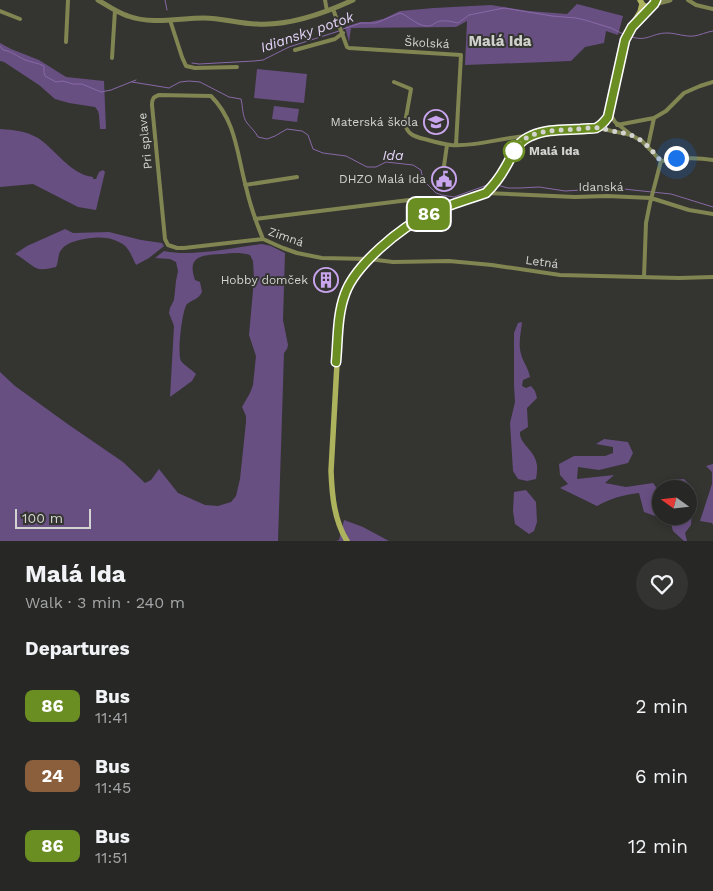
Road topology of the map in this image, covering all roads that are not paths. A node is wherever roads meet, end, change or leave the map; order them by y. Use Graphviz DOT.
graph roads {
  1 [pos="68,0"];
  2 [pos="325,0"];
  3 [pos="353,0"];
  4 [pos="670,0"];
  5 [pos="688,0"];
  6 [pos="102,1"];
  7 [pos="640,1"];
  8 [pos="654,3"];
  9 [pos="333,9"];
  10 [pos="713,9"];
  11 [pos="0,11"];
  12 [pos="118,11"];
  13 [pos="327,11"];
  14 [pos="20,19"];
  15 [pos="170,20"];
  16 [pos="633,25"];
  17 [pos="343,33"];
  18 [pos="66,42"];
  19 [pos="295,50"];
  20 [pos="112,58"];
  21 [pos="237,67"];
  22 [pos="394,82"];
  23 [pos="713,82"];
  24 [pos="609,112"];
  25 [pos="654,118"];
  26 [pos="618,124"];
  27 [pos="598,128"];
  28 [pos="631,135"];
  29 [pos="530,136"];
  30 [pos="512,138"];
  31 [pos="448,144"];
  32 [pos="519,144"];
  33 [pos="456,145"];
  34 [pos="648,146"];
  35 [pos="713,160"];
  36 [pos="661,161"];
  37 [pos="443,173"];
  38 [pos="297,177"];
  39 [pos="245,185"];
  40 [pos="486,193"];
  41 [pos="652,196"];
  42 [pos="429,213"];
  43 [pos="713,214"];
  44 [pos="255,219"];
  45 [pos="263,239"];
  46 [pos="168,245"];
  47 [pos="369,259"];
  48 [pos="644,277"];
  49 [pos="713,278"];
  50 [pos="347,541"];
  1 -- 18 [label="street"];
  2 -- 13 [label="street"];
  3 -- 9 [label="street"];
  4 -- 8 [label="street"];
  5 -- 10 [label="street"];
  6 -- 12 [label="street"];
  7 -- 8 [label="main road"];
  7 -- 16 [label="main road"];
  8 -- 16 [label="main road"];
  9 -- 13 [label="street"];
  9 -- 17 [label="street, Školská"];
  11 -- 14 [label="street"];
  12 -- 15 [label="street"];
  12 -- 20 [label="street"];
  13 -- 15 [label="street"];
  15 -- 21 [label="street"];
  16 -- 24 [label="main road"];
  17 -- 19 [label="street"];
  17 -- 33 [label="street, Školská"];
  22 -- 31 [label="street"];
  23 -- 25 [label="street"];
  24 -- 26 [label="street"];
  24 -- 27 [label="main road"];
  25 -- 26 [label="street"];
  25 -- 34 [label="street"];
  26 -- 28 [label="street"];
  27 -- 28 [label="street"];
  27 -- 29 [label="main road"];
  28 -- 34 [label="street"];
  29 -- 30 [label="street"];
  29 -- 32 [label="main road"];
  30 -- 32 [label="street"];
  30 -- 33 [label="street"];
  31 -- 33 [label="street"];
  31 -- 37 [label="street"];
  32 -- 40 [label="main road"];
  34 -- 36 [label="street"];
  35 -- 36 [label="street"];
  36 -- 41 [label="street"];
  38 -- 39 [label="street"];
  39 -- 44 [label="street, Pri splave"];
  39 -- 46 [label="street, Pri splave"];
  40 -- 41 [label="street, Idanská"];
  40 -- 42 [label="main road"];
  41 -- 43 [label="street, Idanská"];
  41 -- 48 [label="street"];
  42 -- 44 [label="street"];
  42 -- 47 [label="main road"];
  44 -- 45 [label="street, Pri splave"];
  45 -- 46 [label="street, Zimná"];
  45 -- 47 [label="street, Zimná"];
  47 -- 48 [label="street, Letná"];
  47 -- 50 [label="main road"];
  48 -- 49 [label="street, Letná"];
}
